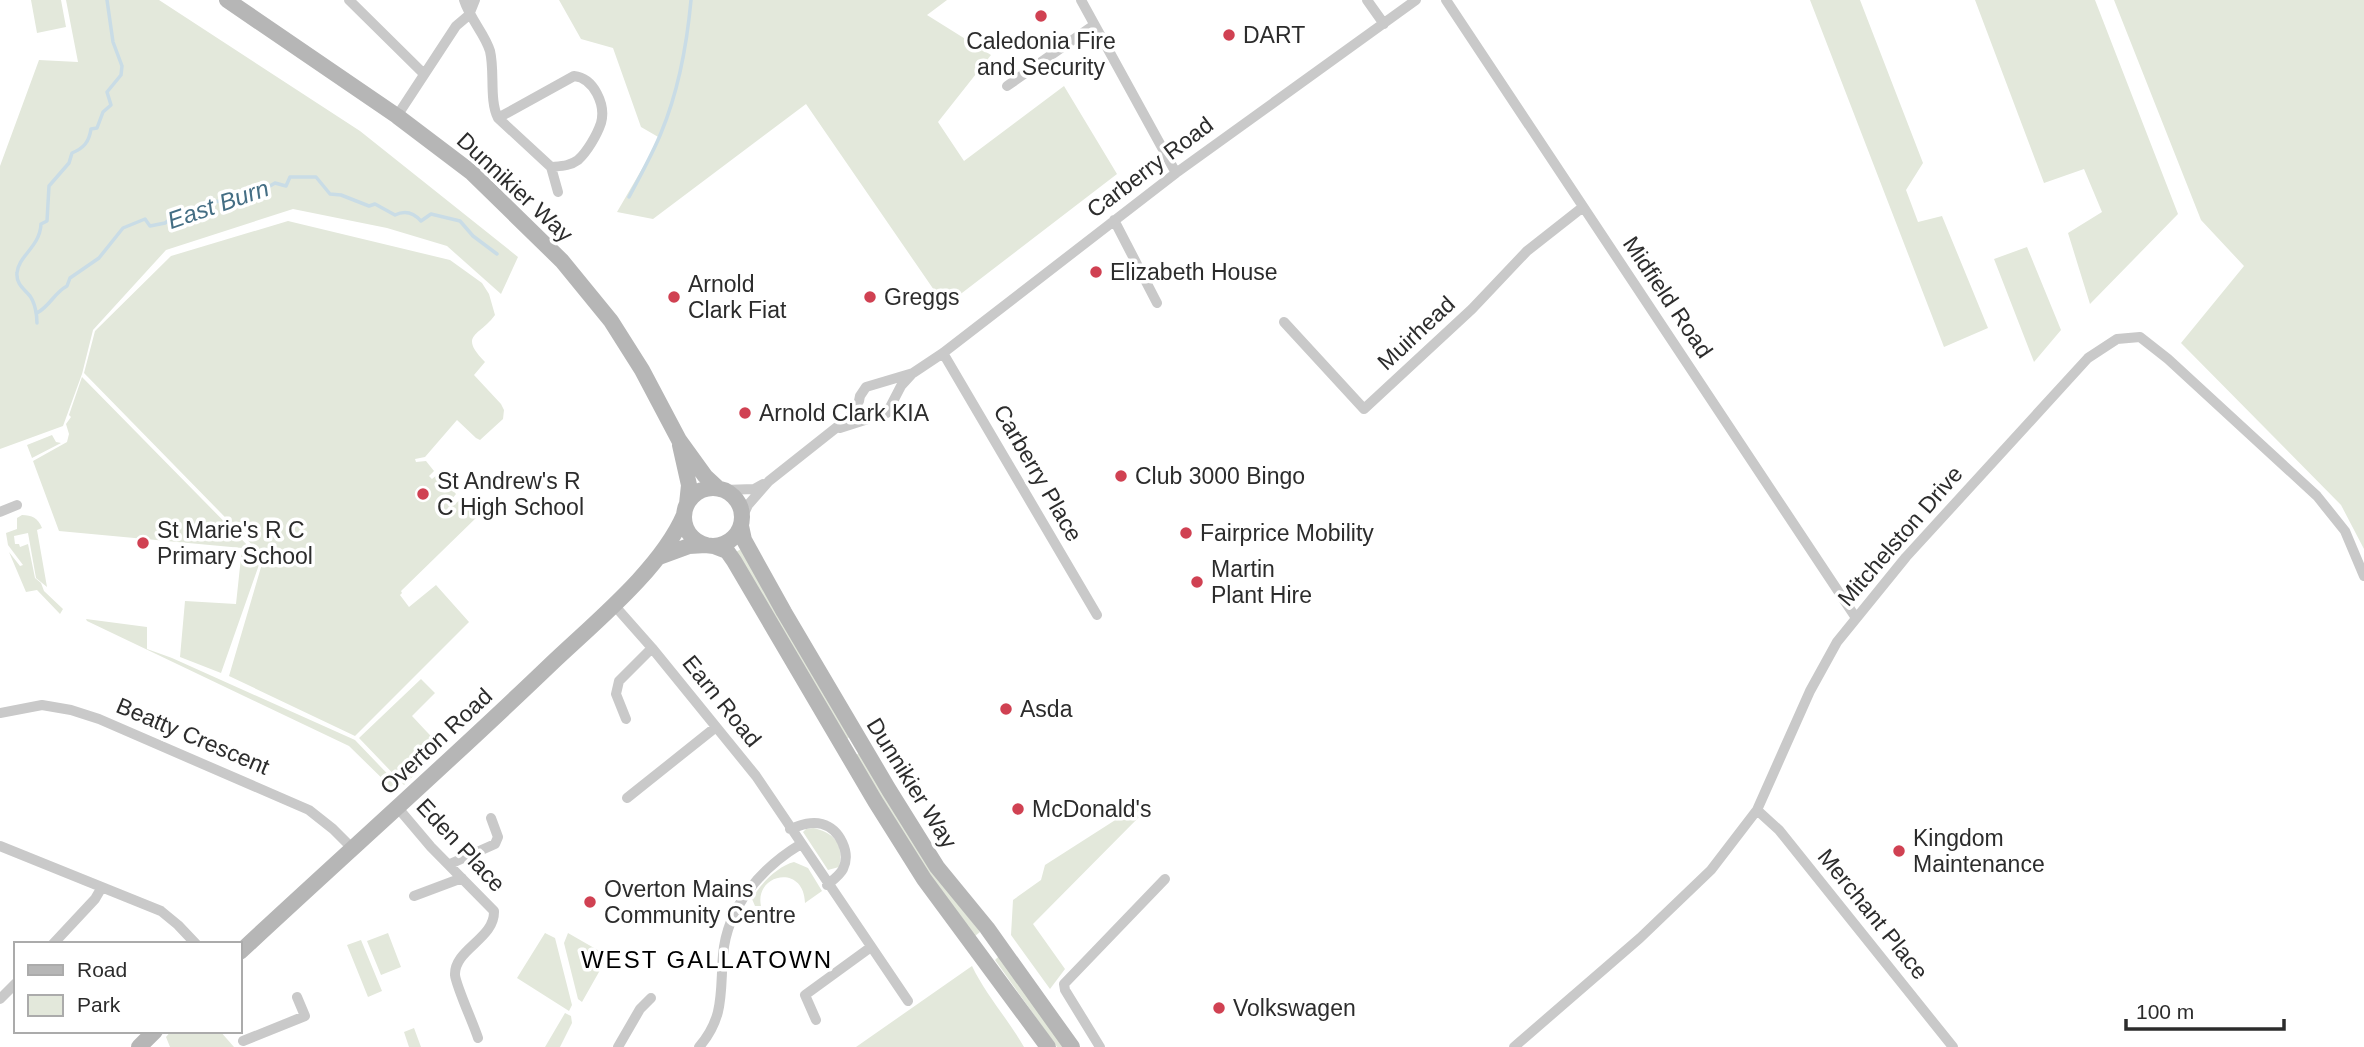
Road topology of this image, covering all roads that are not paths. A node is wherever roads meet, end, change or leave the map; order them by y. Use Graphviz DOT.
graph roads {
  1 [pos="227,0"];
  2 [pos="464,0"];
  3 [pos="475,0"];
  4 [pos="1081,0"];
  5 [pos="1367,0"];
  6 [pos="1416,0"];
  7 [pos="1446,0"];
  8 [pos="353,1"];
  9 [pos="469,15"];
  10 [pos="1384,24"];
  11 [pos="1094,25"];
  12 [pos="424,74"];
  13 [pos="1007,86"];
  14 [pos="397,116"];
  15 [pos="498,118"];
  16 [pos="551,167"];
  17 [pos="1176,173"];
  18 [pos="558,192"];
  19 [pos="1583,207"];
  20 [pos="1114,220"];
  21 [pos="1157,303"];
  22 [pos="1284,322"];
  23 [pos="943,353"];
  24 [pos="913,373"];
  25 [pos="876,384"];
  26 [pos="892,400"];
  27 [pos="859,401"];
  28 [pos="872,417"];
  29 [pos="834,431"];
  30 [pos="679,440"];
  31 [pos="769,481"];
  32 [pos="721,489"];
  33 [pos="17,505"];
  34 [pos="686,509"];
  35 [pos="0,512"];
  36 [pos="741,522"];
  37 [pos="710,545"];
  38 [pos="659,557"];
  39 [pos="2364,576"];
  40 [pos="614,605"];
  41 [pos="1097,615"];
  42 [pos="1856,618"];
  43 [pos="652,648"];
  44 [pos="0,713"];
  45 [pos="626,719"];
  46 [pos="716,727"];
  47 [pos="627,798"];
  48 [pos="398,808"];
  49 [pos="1756,810"];
  50 [pos="491,818"];
  51 [pos="790,829"];
  52 [pos="801,844"];
  53 [pos="0,846"];
  54 [pos="353,849"];
  55 [pos="450,864"];
  56 [pos="462,878"];
  57 [pos="1166,879"];
  58 [pos="827,885"];
  59 [pos="102,887"];
  60 [pos="414,896"];
  61 [pos="55,942"];
  62 [pos="194,942"];
  63 [pos="871,947"];
  64 [pos="242,950"];
  65 [pos="14,985"];
  66 [pos="297,997"];
  67 [pos="651,998"];
  68 [pos="0,999"];
  69 [pos="908,1001"];
  70 [pos="816,1020"];
  71 [pos="153,1033"];
  72 [pos="478,1038"];
  73 [pos="245,1044"];
  74 [pos="139,1047"];
  75 [pos="618,1047"];
  76 [pos="699,1047"];
  77 [pos="1048,1047"];
  78 [pos="1072,1047"];
  79 [pos="1100,1047"];
  80 [pos="1514,1047"];
  81 [pos="1953,1047"];
  1 -- 14 [label="main road, Dunnikier Way"];
  2 -- 9 [label="street"];
  3 -- 9 [label="street"];
  4 -- 11 [label="street"];
  5 -- 10 [label="street"];
  6 -- 10 [label="street, Carberry Road"];
  7 -- 19 [label="street, Midfield Road"];
  8 -- 12 [label="street"];
  9 -- 12 [label="street"];
  9 -- 15 [label="street"];
  10 -- 17 [label="street, Carberry Road"];
  11 -- 13 [label="street"];
  11 -- 17 [label="street"];
  12 -- 14 [label="street"];
  14 -- 30 [label="main road, Dunnikier Way"];
  15 -- 16 [label="street"];
  15 -- 16 [label="street"];
  16 -- 18 [label="street"];
  17 -- 20 [label="street, Carberry Road"];
  19 -- 22 [label="street, Muirhead"];
  19 -- 42 [label="street, Midfield Road"];
  20 -- 21 [label="street"];
  20 -- 23 [label="street, Carberry Road"];
  23 -- 24 [label="street, Carberry Road"];
  23 -- 41 [label="street, Carberry Place"];
  24 -- 25 [label="street, Carberry Road"];
  24 -- 26 [label="street, Carberry Road"];
  25 -- 26 [label="street"];
  25 -- 27 [label="street, Carberry Road"];
  26 -- 28 [label="street, Carberry Road"];
  27 -- 28 [label="street"];
  27 -- 29 [label="street, Carberry Road"];
  28 -- 29 [label="street, Carberry Road"];
  29 -- 31 [label="street, Carberry Road"];
  30 -- 32 [label="main road, Dunnikier Way"];
  30 -- 34 [label="main road, Dunnikier Way"];
  31 -- 32 [label="street, Carberry Road"];
  31 -- 36 [label="street, Carberry Road"];
  32 -- 34 [label="main road"];
  32 -- 36 [label="main road"];
  33 -- 35 [label="street"];
  34 -- 37 [label="main road"];
  34 -- 38 [label="main road, Overton Road"];
  36 -- 37 [label="main road"];
  36 -- 78 [label="main road, Dunnikier Way"];
  37 -- 38 [label="main road, Overton Road"];
  37 -- 77 [label="main road, Dunnikier Way"];
  38 -- 40 [label="main road, Overton Road"];
  39 -- 42 [label="street, Mitchelston Drive"];
  40 -- 43 [label="street, Earn Road"];
  40 -- 48 [label="main road, Overton Road"];
  42 -- 49 [label="street, Mitchelston Drive"];
  43 -- 45 [label="street"];
  43 -- 46 [label="street, Earn Road"];
  44 -- 54 [label="street, Beatty Crescent"];
  46 -- 47 [label="street"];
  46 -- 51 [label="street, Earn Road"];
  48 -- 54 [label="main road, Overton Road"];
  48 -- 55 [label="street, Eden Place"];
  49 -- 80 [label="street, Mitchelston Drive"];
  49 -- 81 [label="street, Merchant Place"];
  50 -- 55 [label="street"];
  51 -- 52 [label="street, Earn Road"];
  51 -- 58 [label="street"];
  52 -- 58 [label="street, Earn Road"];
  52 -- 76 [label="street"];
  53 -- 59 [label="street"];
  54 -- 64 [label="main road, Overton Road"];
  55 -- 56 [label="street, Eden Place"];
  56 -- 60 [label="street"];
  56 -- 72 [label="street, Eden Place"];
  57 -- 79 [label="street"];
  58 -- 63 [label="street, Earn Road"];
  59 -- 61 [label="street"];
  59 -- 62 [label="street"];
  63 -- 69 [label="street, Earn Road"];
  63 -- 70 [label="street"];
  65 -- 68 [label="street"];
  66 -- 73 [label="street"];
  67 -- 75 [label="street"];
  71 -- 74 [label="main road"];
}
